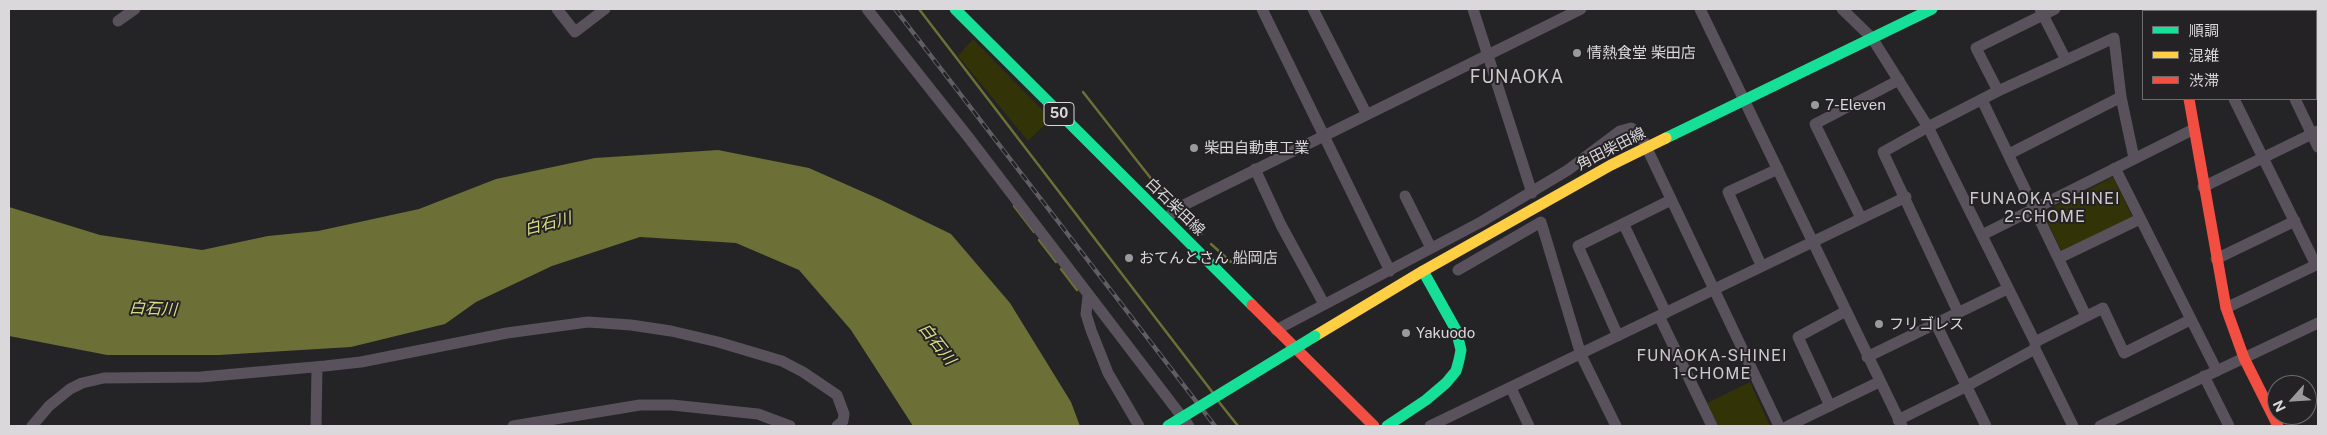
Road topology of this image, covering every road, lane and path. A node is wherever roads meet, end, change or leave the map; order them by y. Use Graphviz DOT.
graph roads {
  1 [pos="135,9"];
  2 [pos="557,9"];
  3 [pos="605,9"];
  4 [pos="867,9"];
  5 [pos="955,9"];
  6 [pos="1262,9"];
  7 [pos="1314,9"];
  8 [pos="1473,9"];
  9 [pos="1581,9"];
  10 [pos="1700,9"];
  11 [pos="1842,9"];
  12 [pos="1932,9"];
  13 [pos="2055,9"];
  14 [pos="1918,12"];
  15 [pos="2042,12"];
  16 [pos="118,21"];
  17 [pos="1872,38"];
  18 [pos="1488,54"];
  19 [pos="2066,60"];
  20 [pos="1899,80"];
  21 [pos="1998,91"];
  22 [pos="2121,97"];
  23 [pos="1744,100"];
  24 [pos="1982,100"];
  25 [pos="2190,100"];
  26 [pos="2234,100"];
  27 [pos="2296,100"];
  28 [pos="1366,113"];
  29 [pos="1928,127"];
  30 [pos="2194,129"];
  31 [pos="2315,133"];
  32 [pos="1324,135"];
  33 [pos="2318,147"];
  34 [pos="1647,148"];
  35 [pos="2008,154"];
  36 [pos="2134,158"];
  37 [pos="2263,158"];
  38 [pos="2115,168"];
  39 [pos="1255,169"];
  40 [pos="1778,169"];
  41 [pos="2203,187"];
  42 [pos="1532,193"];
  43 [pos="1406,196"];
  44 [pos="1906,197"];
  45 [pos="1671,200"];
  46 [pos="2034,208"];
  47 [pos="1164,218"];
  48 [pos="1861,218"];
  49 [pos="2140,219"];
  50 [pos="2295,220"];
  51 [pos="1624,225"];
  52 [pos="1982,235"];
  53 [pos="1814,242"];
  54 [pos="1431,248"];
  55 [pos="2059,258"];
  56 [pos="2216,259"];
  57 [pos="2317,264"];
  58 [pos="1761,266"];
  59 [pos="1458,270"];
  60 [pos="1390,271"];
  61 [pos="1423,271"];
  62 [pos="1713,289"];
  63 [pos="2007,289"];
  64 [pos="1088,296"];
  65 [pos="1324,304"];
  66 [pos="2226,308"];
  67 [pos="1846,311"];
  68 [pos="1958,312"];
  69 [pos="1663,315"];
  70 [pos="2086,316"];
  71 [pos="2190,320"];
  72 [pos="1935,322"];
  73 [pos="2318,323"];
  74 [pos="1276,330"];
  75 [pos="1618,336"];
  76 [pos="2035,345"];
  77 [pos="1581,354"];
  78 [pos="1867,357"];
  79 [pos="2244,358"];
  80 [pos="317,366"];
  81 [pos="2217,371"];
  82 [pos="2204,376"];
  83 [pos="1879,382"];
  84 [pos="1965,387"];
  85 [pos="1511,388"];
  86 [pos="1830,406"];
  87 [pos="1898,424"];
  88 [pos="32,426"];
  89 [pos="316,426"];
  90 [pos="513,426"];
  91 [pos="790,426"];
  92 [pos="838,426"];
  93 [pos="1139,426"];
  94 [pos="1168,426"];
  95 [pos="1189,426"];
  96 [pos="1374,426"];
  97 [pos="1386,426"];
  98 [pos="1430,426"];
  99 [pos="1530,426"];
  100 [pos="1616,426"];
  101 [pos="1712,426"];
  102 [pos="1779,426"];
  103 [pos="1788,426"];
  104 [pos="1986,426"];
  105 [pos="2073,426"];
  106 [pos="2100,426"];
  107 [pos="2228,426"];
  108 [pos="2278,426"];
  1 -- 16 [label="street"];
  2 -- 3 [label="street"];
  4 -- 64 [label="street"];
  5 -- 47 [label="main road, 白石柴田線 / 50"];
  6 -- 32 [label="street"];
  7 -- 28 [label="street"];
  8 -- 18 [label="street"];
  9 -- 18 [label="street"];
  10 -- 23 [label="street"];
  11 -- 17 [label="street"];
  12 -- 14 [label="main road, 角田柴田線"];
  13 -- 15 [label="street"];
  14 -- 17 [label="main road, 角田柴田線"];
  15 -- 19 [label="street"];
  15 -- 21 [label="street"];
  17 -- 20 [label="street"];
  17 -- 23 [label="main road, 角田柴田線"];
  18 -- 28 [label="street"];
  18 -- 42 [label="street"];
  19 -- 21 [label="street"];
  19 -- 22 [label="street"];
  20 -- 29 [label="street"];
  20 -- 48 [label="street"];
  21 -- 24 [label="street"];
  22 -- 35 [label="street"];
  22 -- 36 [label="street"];
  23 -- 34 [label="main road, 角田柴田線"];
  23 -- 40 [label="street"];
  24 -- 29 [label="street"];
  24 -- 35 [label="street"];
  25 -- 30 [label="main road"];
  26 -- 37 [label="street"];
  27 -- 31 [label="street"];
  28 -- 32 [label="street"];
  29 -- 44 [label="street"];
  29 -- 52 [label="street"];
  30 -- 36 [label="street"];
  30 -- 41 [label="main road"];
  31 -- 33 [label="street"];
  31 -- 37 [label="street"];
  32 -- 39 [label="street"];
  32 -- 60 [label="street"];
  34 -- 42 [label="street"];
  34 -- 45 [label="street"];
  34 -- 61 [label="main road, 角田柴田線"];
  35 -- 46 [label="street"];
  36 -- 38 [label="street"];
  37 -- 41 [label="street"];
  37 -- 50 [label="street"];
  38 -- 46 [label="street"];
  38 -- 49 [label="street"];
  39 -- 47 [label="street"];
  39 -- 65 [label="street"];
  40 -- 53 [label="street"];
  40 -- 58 [label="street"];
  41 -- 56 [label="main road"];
  42 -- 54 [label="street"];
  43 -- 54 [label="street"];
  44 -- 48 [label="street"];
  44 -- 68 [label="street"];
  45 -- 51 [label="street"];
  45 -- 62 [label="street"];
  46 -- 52 [label="street"];
  46 -- 55 [label="street"];
  47 -- 74 [label="main road, 白石柴田線 / 50"];
  48 -- 53 [label="street"];
  49 -- 55 [label="street"];
  49 -- 71 [label="street"];
  50 -- 56 [label="street"];
  50 -- 57 [label="street"];
  51 -- 69 [label="street"];
  51 -- 75 [label="street"];
  52 -- 63 [label="street"];
  53 -- 58 [label="street"];
  53 -- 67 [label="street"];
  54 -- 60 [label="street"];
  55 -- 70 [label="street"];
  56 -- 66 [label="main road"];
  57 -- 66 [label="street"];
  58 -- 62 [label="street"];
  59 -- 77 [label="street"];
  60 -- 65 [label="street"];
  61 -- 94 [label="main road, 角田柴田線, bridge"];
  61 -- 97 [label="main road"];
  62 -- 69 [label="street"];
  62 -- 102 [label="street"];
  63 -- 68 [label="street"];
  63 -- 76 [label="street"];
  64 -- 93 [label="street"];
  64 -- 95 [label="street"];
  65 -- 74 [label="street"];
  66 -- 79 [label="main road"];
  67 -- 78 [label="street"];
  67 -- 86 [label="street"];
  68 -- 72 [label="street"];
  69 -- 75 [label="street"];
  69 -- 101 [label="street"];
  70 -- 71 [label="street"];
  70 -- 76 [label="street"];
  71 -- 81 [label="street"];
  72 -- 78 [label="street"];
  72 -- 84 [label="street"];
  73 -- 79 [label="street"];
  74 -- 96 [label="main road, 白石柴田線 / 50"];
  75 -- 77 [label="street"];
  76 -- 84 [label="street"];
  76 -- 105 [label="street"];
  77 -- 85 [label="street"];
  77 -- 100 [label="street"];
  78 -- 83 [label="street"];
  79 -- 81 [label="street"];
  79 -- 108 [label="main road"];
  80 -- 88 [label="street"];
  80 -- 89 [label="street"];
  80 -- 92 [label="street"];
  81 -- 82 [label="street"];
  82 -- 106 [label="street"];
  82 -- 107 [label="street"];
  83 -- 86 [label="street"];
  83 -- 87 [label="street"];
  84 -- 87 [label="street"];
  84 -- 104 [label="street"];
  85 -- 98 [label="street"];
  85 -- 99 [label="street"];
  86 -- 103 [label="street"];
  90 -- 91 [label="street"];
}
